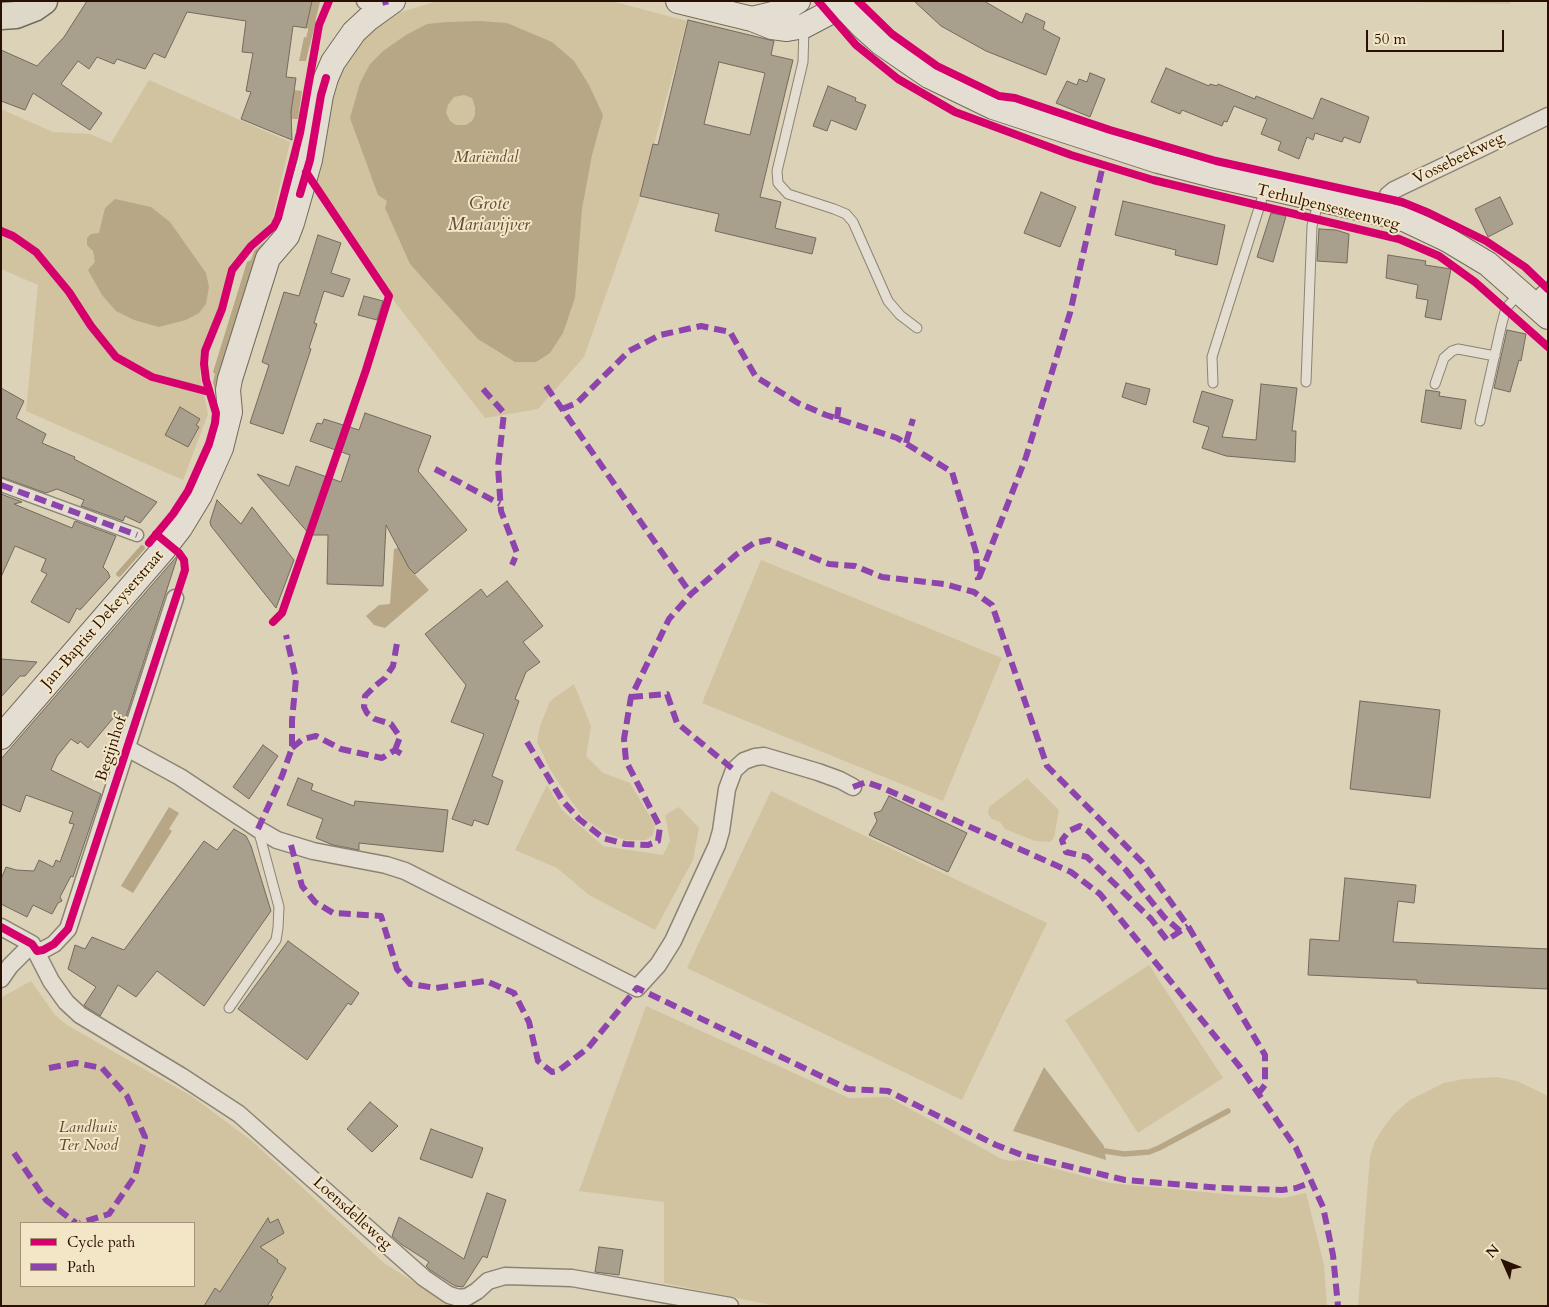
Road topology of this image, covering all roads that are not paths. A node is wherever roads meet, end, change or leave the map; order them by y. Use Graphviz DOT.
graph roads {
  1 [pos="44,1"];
  2 [pos="678,1"];
  3 [pos="798,1"];
  4 [pos="382,2"];
  5 [pos="840,4"];
  6 [pos="1,16"];
  7 [pos="752,19"];
  8 [pos="804,26"];
  9 [pos="1548,116"];
  10 [pos="1266,187"];
  11 [pos="1319,199"];
  12 [pos="1380,213"];
  13 [pos="1538,301"];
  14 [pos="917,328"];
  15 [pos="1494,356"];
  16 [pos="1306,382"];
  17 [pos="1213,383"];
  18 [pos="1435,384"];
  19 [pos="1480,421"];
  20 [pos="1,485"];
  21 [pos="137,535"];
  22 [pos="175,598"];
  23 [pos="1,737"];
  24 [pos="127,748"];
  25 [pos="853,787"];
  26 [pos="258,829"];
  27 [pos="1,927"];
  28 [pos="34,947"];
  29 [pos="1,979"];
  30 [pos="230,1008"];
  31 [pos="686,1302"];
  32 [pos="730,1306"];
  1 -- 6 [label="main road"];
  2 -- 7 [label="main road"];
  3 -- 7 [label="main road"];
  4 -- 23 [label="main road, Jan-Baptist Dekeyserstraat"];
  5 -- 8 [label="main road"];
  5 -- 10 [label="main road, Terhulpensesteenweg"];
  7 -- 8 [label="main road"];
  8 -- 14 [label="lane"];
  9 -- 12 [label="street, Vossebeekweg"];
  10 -- 11 [label="main road, Terhulpensesteenweg"];
  10 -- 17 [label="lane"];
  11 -- 12 [label="main road, Terhulpensesteenweg"];
  11 -- 16 [label="lane"];
  12 -- 13 [label="main road, Terhulpensesteenweg"];
  13 -- 15 [label="lane"];
  15 -- 18 [label="lane"];
  15 -- 19 [label="lane"];
  20 -- 21 [label="street"];
  22 -- 24 [label="street, Begijnhof"];
  24 -- 26 [label="street"];
  24 -- 28 [label="street, Begijnhof"];
  25 -- 26 [label="street"];
  26 -- 30 [label="lane"];
  27 -- 28 [label="street"];
  28 -- 29 [label="street, Begijnhof"];
  28 -- 31 [label="street, Loensdelleweg"];
  31 -- 32 [label="street, Loensdelleweg"];
}
